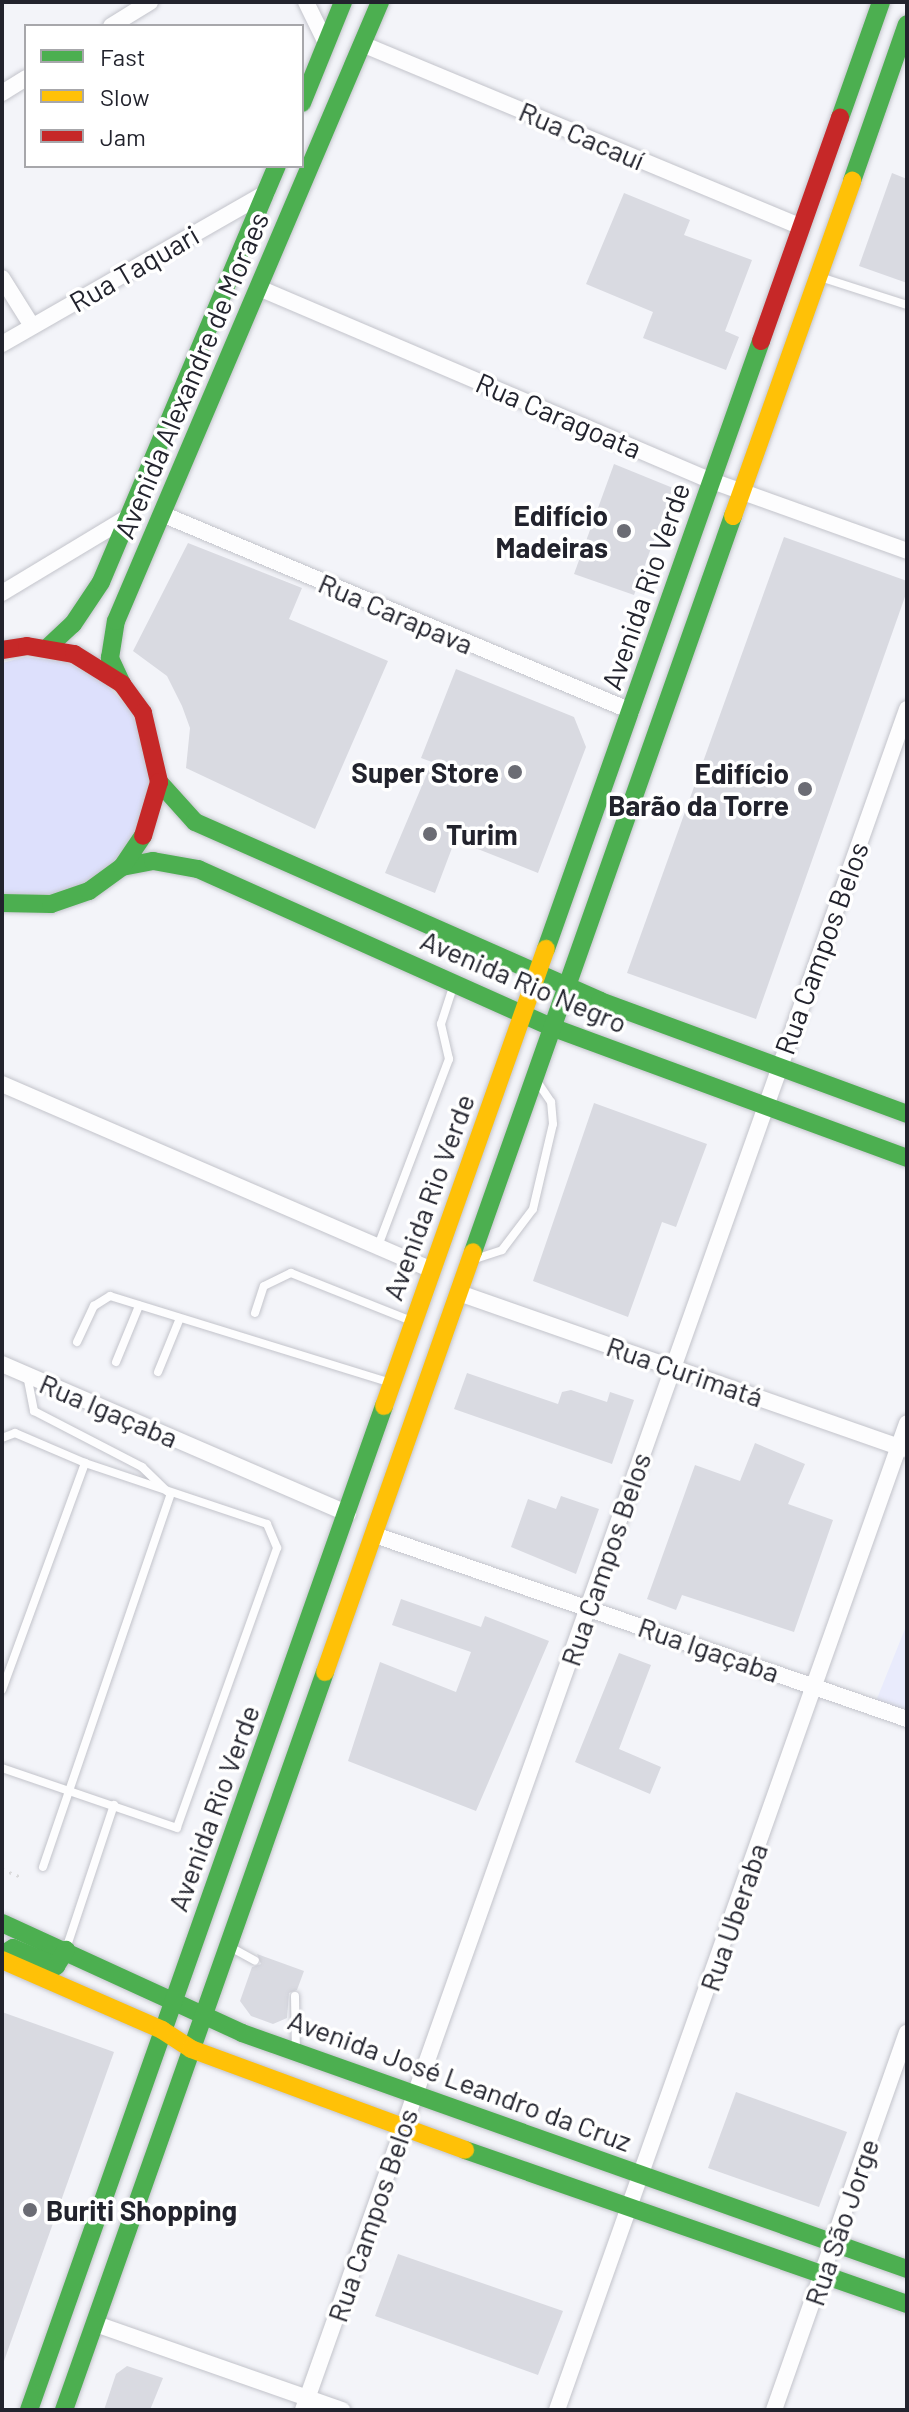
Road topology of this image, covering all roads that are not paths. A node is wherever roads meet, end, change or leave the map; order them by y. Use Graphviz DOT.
graph roads {
  1 [pos="150,2"];
  2 [pos="306,2"];
  3 [pos="343,2"];
  4 [pos="380,2"];
  5 [pos="881,2"];
  6 [pos="114,24"];
  7 [pos="907,24"];
  8 [pos="326,43"];
  9 [pos="362,44"];
  10 [pos="24,79"];
  11 [pos="2,93"];
  12 [pos="304,98"];
  13 [pos="276,168"];
  14 [pos="267,192"];
  15 [pos="801,227"];
  16 [pos="818,277"];
  17 [pos="2,278"];
  18 [pos="259,288"];
  19 [pos="907,305"];
  20 [pos="32,326"];
  21 [pos="2,344"];
  22 [pos="712,481"];
  23 [pos="742,492"];
  24 [pos="162,514"];
  25 [pos="128,517"];
  26 [pos="907,551"];
  27 [pos="2,593"];
  28 [pos="2,638"];
  29 [pos="27,646"];
  30 [pos="47,648"];
  31 [pos="2,650"];
  32 [pos="122,684"];
  33 [pos="907,709"];
  34 [pos="631,711"];
  35 [pos="159,782"];
  36 [pos="122,867"];
  37 [pos="5,907"];
  38 [pos="538,973"];
  39 [pos="455,983"];
  40 [pos="569,987"];
  41 [pos="524,1015"];
  42 [pos="554,1028"];
  43 [pos="778,1067"];
  44 [pos="536,1080"];
  45 [pos="2,1084"];
  46 [pos="764,1106"];
  47 [pos="907,1114"];
  48 [pos="907,1158"];
  49 [pos="378,1247"];
  50 [pos="474,1260"];
  51 [pos="432,1270"];
  52 [pos="462,1294"];
  53 [pos="139,1306"];
  54 [pos="255,1313"];
  55 [pos="180,1318"];
  56 [pos="414,1321"];
  57 [pos="77,1342"];
  58 [pos="116,1362"];
  59 [pos="2,1364"];
  60 [pos="672,1366"];
  61 [pos="158,1372"];
  62 [pos="26,1374"];
  63 [pos="393,1384"];
  64 [pos="907,1423"];
  65 [pos="2,1438"];
  66 [pos="903,1448"];
  67 [pos="85,1463"];
  68 [pos="171,1494"];
  69 [pos="348,1514"];
  70 [pos="375,1535"];
  71 [pos="589,1607"];
  72 [pos="814,1686"];
  73 [pos="2,1690"];
  74 [pos="907,1719"];
  75 [pos="2,1768"];
  76 [pos="67,1789"];
  77 [pos="114,1805"];
  78 [pos="43,1867"];
  79 [pos="2,1923"];
  80 [pos="228,1945"];
  81 [pos="66,1950"];
  82 [pos="2,1958"];
  83 [pos="255,1961"];
  84 [pos="295,1996"];
  85 [pos="174,1997"];
  86 [pos="203,2016"];
  87 [pos="162,2030"];
  88 [pos="907,2033"];
  89 [pos="191,2049"];
  90 [pos="296,2051"];
  91 [pos="415,2092"];
  92 [pos="402,2128"];
  93 [pos="642,2175"];
  94 [pos="630,2211"];
  95 [pos="833,2243"];
  96 [pos="907,2269"];
  97 [pos="822,2274"];
  98 [pos="907,2304"];
  99 [pos="96,2324"];
  100 [pos="305,2404"];
  101 [pos="29,2410"];
  102 [pos="64,2410"];
  103 [pos="342,2410"];
  104 [pos="557,2410"];
  105 [pos="774,2410"];
  1 -- 6 [label="street"];
  2 -- 8 [label="street"];
  3 -- 8 [label="main road"];
  4 -- 9 [label="main road, Avenida Alexandre de Moraes"];
  5 -- 15 [label="main road, Avenida Rio Verde"];
  7 -- 16 [label="main road"];
  8 -- 12 [label="main road"];
  9 -- 15 [label="street, Rua Cacauí"];
  9 -- 18 [label="main road, Avenida Alexandre de Moraes"];
  10 -- 11 [label="street"];
  13 -- 14 [label="main road, Avenida Alexandre de Moraes"];
  14 -- 20 [label="street, Rua Taquari"];
  14 -- 25 [label="main road, Avenida Alexandre de Moraes"];
  15 -- 22 [label="main road, Avenida Rio Verde"];
  16 -- 19 [label="lane"];
  16 -- 23 [label="main road"];
  17 -- 20 [label="street"];
  18 -- 22 [label="street, Rua Caragoata"];
  18 -- 24 [label="main road, Avenida Alexandre de Moraes"];
  20 -- 21 [label="street, Rua Taquari"];
  22 -- 23 [label="street, Rua Caragoata"];
  22 -- 34 [label="main road, Avenida Rio Verde"];
  23 -- 26 [label="street, Rua Caragoata"];
  23 -- 40 [label="main road"];
  24 -- 32 [label="main road, Avenida Alexandre de Moraes"];
  24 -- 34 [label="street, Rua Carapava"];
  25 -- 27 [label="street"];
  25 -- 30 [label="main road, Avenida Alexandre de Moraes"];
  28 -- 29 [label="main road"];
  29 -- 30 [label="main road"];
  29 -- 31 [label="main road"];
  30 -- 32 [label="main road"];
  32 -- 35 [label="main road"];
  33 -- 43 [label="street, Rua Campos Belos"];
  34 -- 38 [label="main road, Avenida Rio Verde"];
  35 -- 36 [label="main road"];
  35 -- 38 [label="main road, Avenida Rio Negro"];
  36 -- 37 [label="main road"];
  36 -- 39 [label="main road, Avenida Rio Negro"];
  38 -- 40 [label="main road, Avenida Rio Negro"];
  38 -- 41 [label="main road, Avenida Rio Verde"];
  39 -- 41 [label="main road, Avenida Rio Negro"];
  39 -- 49 [label="lane"];
  40 -- 42 [label="main road"];
  40 -- 43 [label="main road, Avenida Rio Negro"];
  41 -- 42 [label="main road, Avenida Rio Negro"];
  41 -- 51 [label="main road, Avenida Rio Verde"];
  42 -- 44 [label="main road"];
  42 -- 46 [label="main road, Avenida Rio Negro"];
  43 -- 46 [label="street, Rua Campos Belos"];
  43 -- 47 [label="main road, Avenida Rio Negro"];
  44 -- 50 [label="main road"];
  44 -- 50 [label="lane"];
  45 -- 49 [label="street"];
  46 -- 48 [label="main road, Avenida Rio Negro"];
  46 -- 60 [label="street, Rua Campos Belos"];
  49 -- 51 [label="street"];
  50 -- 52 [label="main road"];
  51 -- 56 [label="main road, Avenida Rio Verde"];
  52 -- 60 [label="street, Rua Curimatá"];
  52 -- 70 [label="main road"];
  53 -- 55 [label="lane"];
  53 -- 57 [label="lane"];
  53 -- 58 [label="lane"];
  54 -- 56 [label="lane"];
  55 -- 61 [label="lane"];
  55 -- 63 [label="lane"];
  56 -- 63 [label="main road, Avenida Rio Verde"];
  59 -- 62 [label="street, Rua Igaçaba"];
  60 -- 66 [label="street, Rua Curimatá"];
  60 -- 71 [label="street, Rua Campos Belos"];
  62 -- 68 [label="lane"];
  62 -- 69 [label="street, Rua Igaçaba"];
  63 -- 69 [label="main road, Avenida Rio Verde"];
  64 -- 66 [label="street, Rua Uberaba"];
  65 -- 67 [label="lane"];
  66 -- 72 [label="street, Rua Uberaba"];
  67 -- 68 [label="lane"];
  67 -- 73 [label="lane"];
  68 -- 76 [label="lane"];
  68 -- 77 [label="lane"];
  69 -- 85 [label="main road, Avenida Rio Verde"];
  70 -- 71 [label="street, Rua Igaçaba"];
  70 -- 80 [label="main road"];
  71 -- 72 [label="street, Rua Igaçaba"];
  71 -- 91 [label="street, Rua Campos Belos"];
  72 -- 74 [label="street, Rua Igaçaba"];
  72 -- 93 [label="street, Rua Uberaba"];
  75 -- 76 [label="lane"];
  76 -- 77 [label="lane"];
  76 -- 78 [label="lane"];
  77 -- 81 [label="lane"];
  79 -- 81 [label="main road, Avenida José Leandro da Cruz"];
  80 -- 83 [label="lane"];
  80 -- 86 [label="main road"];
  81 -- 82 [label="main road"];
  81 -- 85 [label="main road, Avenida José Leandro da Cruz"];
  82 -- 87 [label="main road"];
  84 -- 90 [label="lane"];
  85 -- 86 [label="main road, Avenida José Leandro da Cruz"];
  85 -- 87 [label="main road, Avenida Rio Verde"];
  86 -- 89 [label="main road"];
  86 -- 90 [label="main road, Avenida José Leandro da Cruz"];
  87 -- 89 [label="main road"];
  87 -- 101 [label="main road, Avenida Rio Verde"];
  88 -- 95 [label="street, Rua São Jorge"];
  89 -- 92 [label="main road"];
  89 -- 99 [label="main road"];
  90 -- 91 [label="main road, Avenida José Leandro da Cruz"];
  91 -- 92 [label="street, Rua Campos Belos"];
  91 -- 93 [label="main road, Avenida José Leandro da Cruz"];
  92 -- 94 [label="main road"];
  92 -- 100 [label="street, Rua Campos Belos"];
  93 -- 94 [label="street, Rua Uberaba"];
  93 -- 95 [label="main road, Avenida José Leandro da Cruz"];
  94 -- 97 [label="main road"];
  94 -- 104 [label="street, Rua Uberaba"];
  95 -- 96 [label="main road, Avenida José Leandro da Cruz"];
  95 -- 97 [label="street, Rua São Jorge"];
  97 -- 98 [label="main road"];
  97 -- 105 [label="street, Rua São Jorge"];
  99 -- 100 [label="street"];
  99 -- 102 [label="main road"];
  100 -- 103 [label="street"];
}
